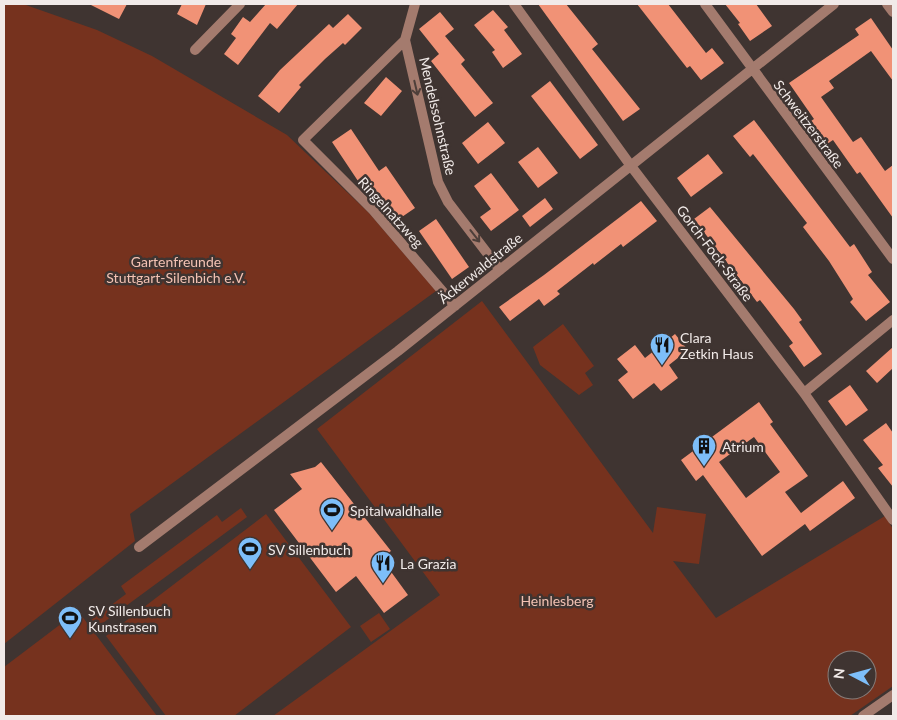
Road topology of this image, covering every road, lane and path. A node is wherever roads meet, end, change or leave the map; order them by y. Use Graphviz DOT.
graph roads {
  1 [pos="240,4"];
  2 [pos="415,4"];
  3 [pos="514,4"];
  4 [pos="706,4"];
  5 [pos="834,4"];
  6 [pos="887,4"];
  7 [pos="893,12"];
  8 [pos="405,40"];
  9 [pos="195,50"];
  10 [pos="751,69"];
  11 [pos="631,166"];
  12 [pos="893,259"];
  13 [pos="500,270"];
  14 [pos="455,306"];
  15 [pos="893,320"];
  16 [pos="804,393"];
  17 [pos="893,520"];
  18 [pos="139,547"];
  19 [pos="893,695"];
  20 [pos="862,716"];
  1 -- 9 [label="street"];
  2 -- 8 [label="street, Mendelssohnstraße"];
  3 -- 11 [label="street, Gorch-Fock-Straße"];
  4 -- 10 [label="street, Schweitzerstraße"];
  5 -- 10 [label="street, Äckerwaldstraße"];
  6 -- 7 [label="street"];
  8 -- 13 [label="street, Mendelssohnstraße, one-way"];
  8 -- 14 [label="street, Ringelnatzweg"];
  10 -- 11 [label="street, Äckerwaldstraße"];
  10 -- 12 [label="street, Schweitzerstraße"];
  11 -- 13 [label="street, Äckerwaldstraße"];
  11 -- 16 [label="street, Gorch-Fock-Straße"];
  13 -- 14 [label="street, Äckerwaldstraße"];
  14 -- 18 [label="street, Äckerwaldstraße"];
  15 -- 16 [label="street"];
  16 -- 17 [label="street, Gorch-Fock-Straße"];
  19 -- 20 [label="street"];
}
